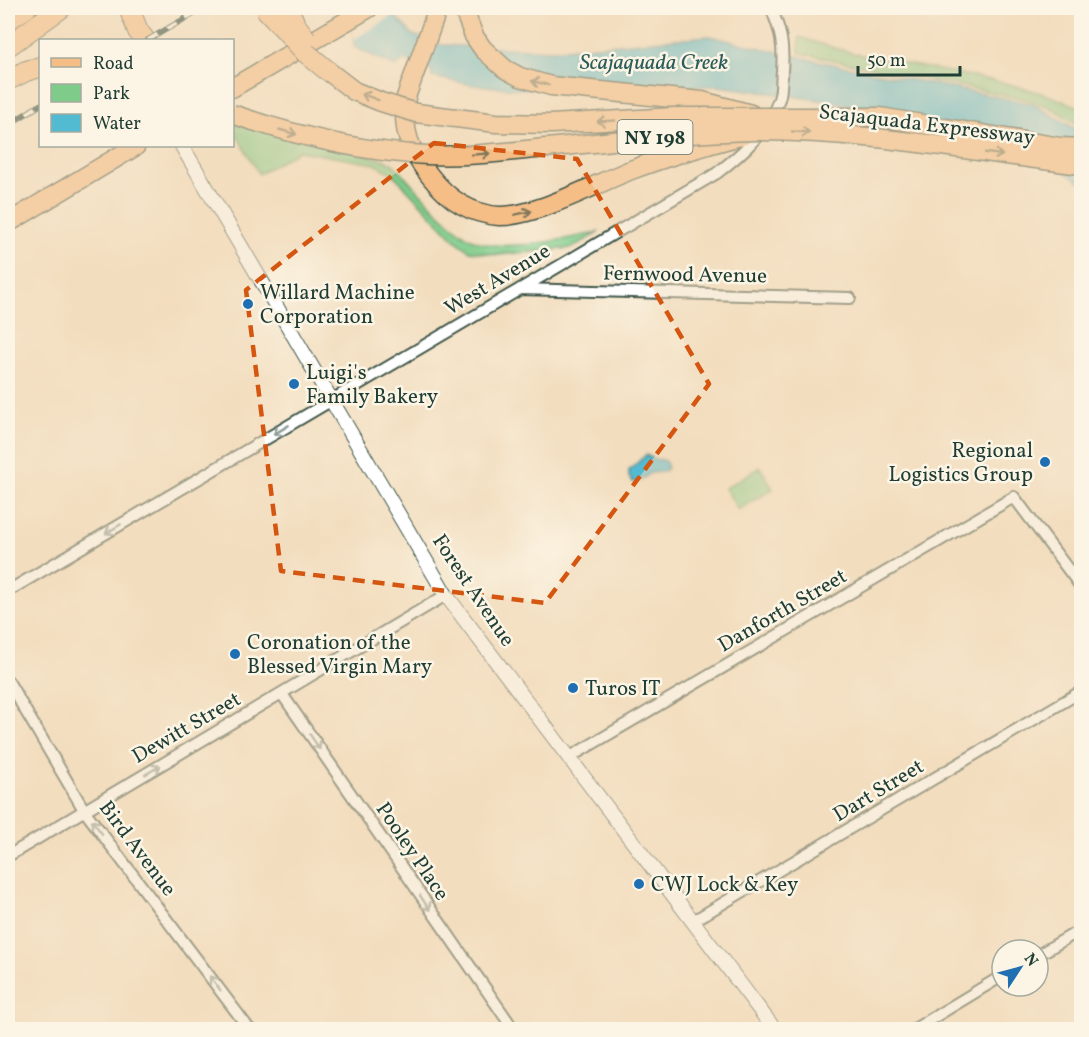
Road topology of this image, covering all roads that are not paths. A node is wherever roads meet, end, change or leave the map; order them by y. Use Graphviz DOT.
graph roads {
  1 [pos="26,8"];
  2 [pos="61,8"];
  3 [pos="129,8"];
  4 [pos="265,8"];
  5 [pos="288,8"];
  6 [pos="369,8"];
  7 [pos="429,8"];
  8 [pos="438,8"];
  9 [pos="463,8"];
  10 [pos="771,8"];
  11 [pos="8,20"];
  12 [pos="428,33"];
  13 [pos="144,39"];
  14 [pos="8,46"];
  15 [pos="39,67"];
  16 [pos="328,70"];
  17 [pos="8,80"];
  18 [pos="234,87"];
  19 [pos="234,115"];
  20 [pos="759,124"];
  21 [pos="134,147"];
  22 [pos="183,147"];
  23 [pos="1082,148"];
  24 [pos="1082,165"];
  25 [pos="8,223"];
  26 [pos="519,289"];
  27 [pos="850,298"];
  28 [pos="332,400"];
  29 [pos="1082,588"];
  30 [pos="8,591"];
  31 [pos="446,595"];
  32 [pos="8,681"];
  33 [pos="1082,691"];
  34 [pos="282,694"];
  35 [pos="570,758"];
  36 [pos="84,810"];
  37 [pos="8,856"];
  38 [pos="693,921"];
  39 [pos="1082,929"];
  40 [pos="1050,948"];
  41 [pos="990,983"];
  42 [pos="250,1029"];
  43 [pos="514,1029"];
  44 [pos="775,1029"];
  45 [pos="913,1029"];
  1 -- 11 [label="highway"];
  2 -- 14 [label="highway"];
  3 -- 13 [label="highway"];
  4 -- 16 [label="highway, bridge"];
  5 -- 16 [label="highway, bridge"];
  6 -- 18 [label="main road"];
  7 -- 12 [label="main road"];
  8 -- 12 [label="main road"];
  20 -- 9 [label="main road, one-way"];
  10 -- 26 [label="street, West Avenue"];
  12 -- 20 [label="main road, one-way, bridge"];
  15 -- 17 [label="highway"];
  20 -- 16 [label="main road, Scajaquada Expressway / NY 198, one-way, bridge"];
  19 -- 20 [label="main road, Scajaquada Expressway / NY 198, one-way, bridge"];
  20 -- 23 [label="main road, Scajaquada Expressway / NY 198, bridge"];
  20 -- 24 [label="main road, Scajaquada Expressway / NY 198, one-way, bridge"];
  21 -- 25 [label="main road"];
  22 -- 28 [label="street, Forest Avenue"];
  26 -- 27 [label="street, Fernwood Avenue"];
  26 -- 28 [label="street, West Avenue"];
  28 -- 30 [label="street, West Avenue, one-way"];
  28 -- 31 [label="street, Forest Avenue"];
  29 -- 35 [label="street, Danforth Street"];
  31 -- 34 [label="street, Dewitt Street"];
  31 -- 35 [label="street, Forest Avenue"];
  32 -- 36 [label="street, Bird Avenue"];
  33 -- 38 [label="street, Dart Street"];
  36 -- 34 [label="street, Dewitt Street, one-way"];
  34 -- 43 [label="street, Pooley Place, one-way"];
  35 -- 38 [label="street, Forest Avenue"];
  36 -- 37 [label="street, Dewitt Street"];
  42 -- 36 [label="street, Bird Avenue, one-way"];
  38 -- 44 [label="street, Forest Avenue"];
  39 -- 40 [label="street"];
  41 -- 45 [label="street"];
}
